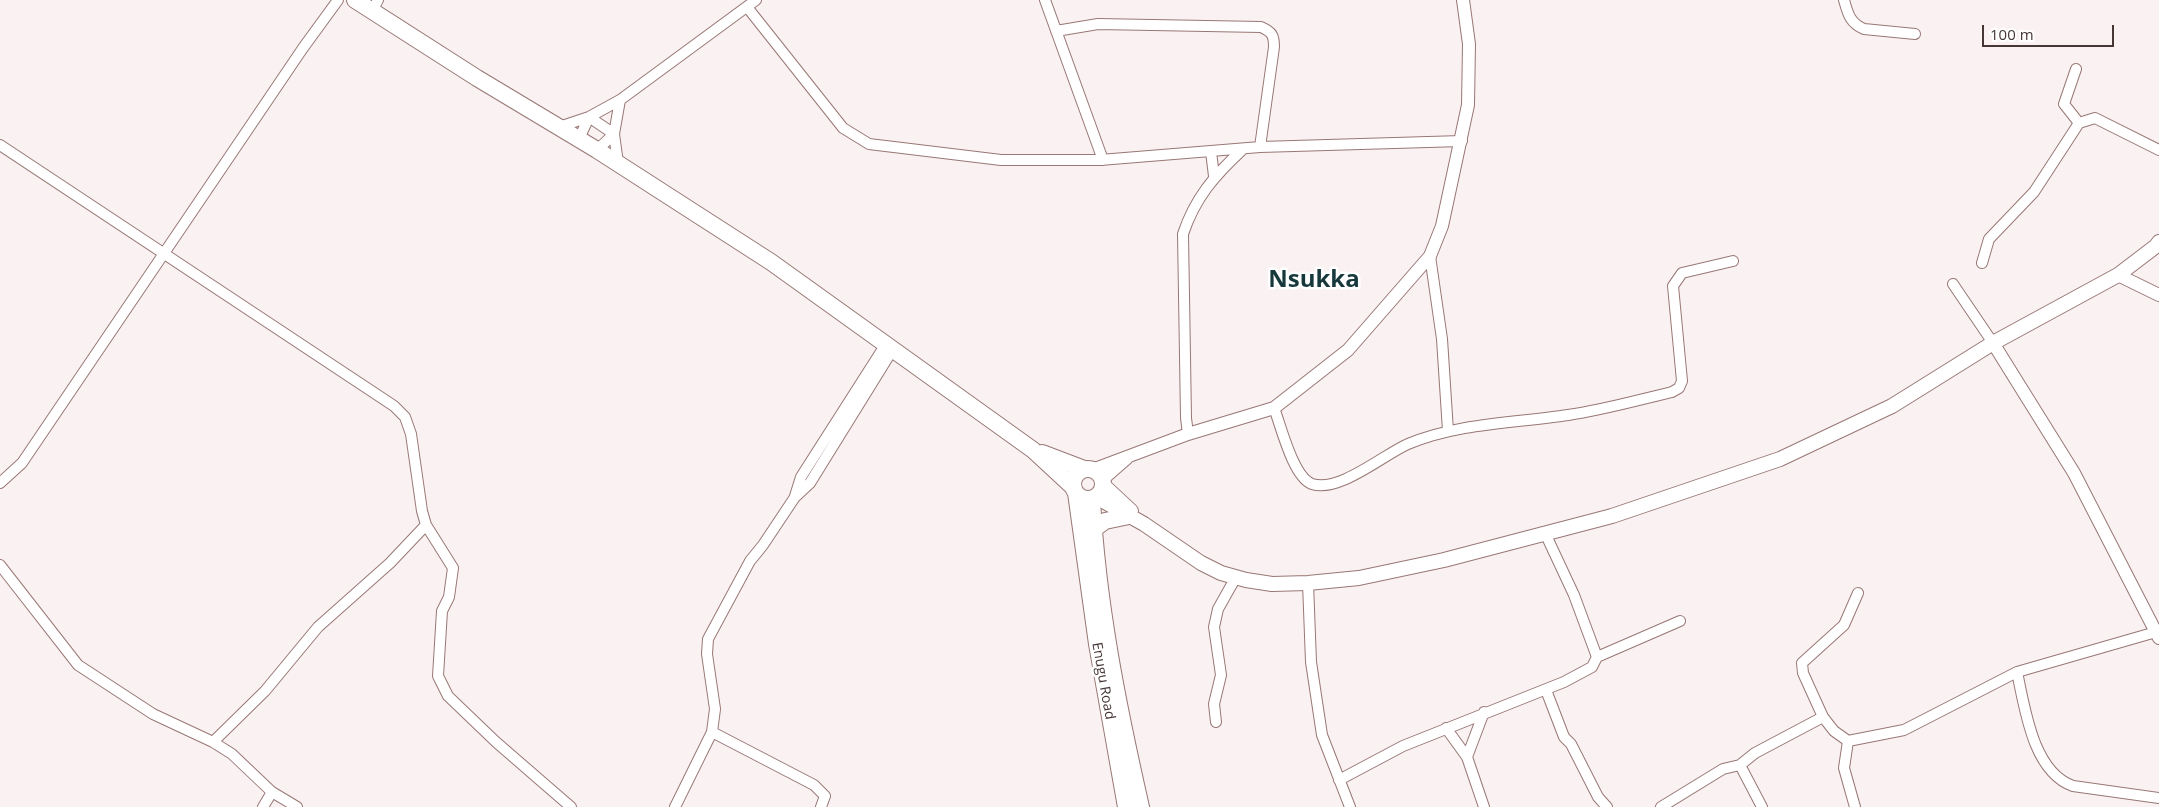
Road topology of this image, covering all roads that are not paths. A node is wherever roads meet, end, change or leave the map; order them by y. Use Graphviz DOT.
graph roads {
  1 [pos="338,0"];
  2 [pos="355,0"];
  3 [pos="756,0"];
  4 [pos="1045,0"];
  5 [pos="1463,0"];
  6 [pos="1844,0"];
  7 [pos="375,6"];
  8 [pos="747,7"];
  9 [pos="1056,31"];
  10 [pos="1915,34"];
  11 [pos="2076,69"];
  12 [pos="620,100"];
  13 [pos="589,117"];
  14 [pos="2079,123"];
  15 [pos="559,127"];
  16 [pos="614,134"];
  17 [pos="580,138"];
  18 [pos="1462,141"];
  19 [pos="0,145"];
  20 [pos="1260,147"];
  21 [pos="597,150"];
  22 [pos="1242,150"];
  23 [pos="2159,150"];
  24 [pos="1211,152"];
  25 [pos="1103,160"];
  26 [pos="618,163"];
  27 [pos="1214,176"];
  28 [pos="2159,242"];
  29 [pos="165,254"];
  30 [pos="1430,256"];
  31 [pos="1733,261"];
  32 [pos="1982,263"];
  33 [pos="2118,275"];
  34 [pos="1953,284"];
  35 [pos="2159,295"];
  36 [pos="1993,343"];
  37 [pos="889,347"];
  38 [pos="1274,408"];
  39 [pos="1448,431"];
  40 [pos="1188,434"];
  41 [pos="1033,450"];
  42 [pos="1095,483"];
  43 [pos="0,484"];
  44 [pos="1075,490"];
  45 [pos="1129,516"];
  46 [pos="1144,524"];
  47 [pos="426,525"];
  48 [pos="1094,529"];
  49 [pos="1545,533"];
  50 [pos="0,565"];
  51 [pos="1236,577"];
  52 [pos="1308,583"];
  53 [pos="1858,593"];
  54 [pos="1680,621"];
  55 [pos="2158,635"];
  56 [pos="1597,657"];
  57 [pos="2017,672"];
  58 [pos="1546,690"];
  59 [pos="1484,712"];
  60 [pos="1823,717"];
  61 [pos="1216,722"];
  62 [pos="1446,728"];
  63 [pos="712,732"];
  64 [pos="1848,741"];
  65 [pos="213,742"];
  66 [pos="1467,757"];
  67 [pos="1740,765"];
  68 [pos="1339,780"];
  69 [pos="272,792"];
  70 [pos="2159,798"];
  71 [pos="263,807"];
  72 [pos="297,807"];
  73 [pos="571,807"];
  74 [pos="675,807"];
  75 [pos="821,807"];
  76 [pos="1126,807"];
  77 [pos="1141,807"];
  78 [pos="1350,807"];
  79 [pos="1484,807"];
  80 [pos="1607,807"];
  81 [pos="1661,807"];
  82 [pos="1762,807"];
  83 [pos="1854,807"];
  1 -- 29 [label="street"];
  2 -- 7 [label="main road"];
  3 -- 8 [label="street"];
  4 -- 9 [label="street"];
  5 -- 18 [label="street"];
  6 -- 10 [label="street"];
  7 -- 15 [label="main road"];
  8 -- 12 [label="street"];
  8 -- 25 [label="street"];
  9 -- 20 [label="street"];
  9 -- 25 [label="street"];
  11 -- 14 [label="street"];
  12 -- 13 [label="street"];
  12 -- 16 [label="street"];
  13 -- 15 [label="street"];
  13 -- 16 [label="street"];
  13 -- 17 [label="street"];
  14 -- 23 [label="street"];
  14 -- 32 [label="street"];
  15 -- 17 [label="main road"];
  16 -- 21 [label="street"];
  16 -- 26 [label="street"];
  17 -- 21 [label="main road"];
  18 -- 20 [label="street"];
  18 -- 30 [label="street"];
  19 -- 29 [label="street"];
  20 -- 22 [label="street"];
  21 -- 26 [label="main road"];
  22 -- 24 [label="street"];
  22 -- 27 [label="street"];
  24 -- 25 [label="street"];
  24 -- 27 [label="street"];
  26 -- 37 [label="main road"];
  27 -- 40 [label="street"];
  28 -- 33 [label="main road"];
  29 -- 43 [label="street"];
  29 -- 47 [label="street"];
  30 -- 38 [label="street"];
  30 -- 39 [label="street"];
  31 -- 39 [label="street"];
  33 -- 35 [label="street"];
  33 -- 36 [label="main road"];
  34 -- 36 [label="street"];
  36 -- 49 [label="main road"];
  36 -- 55 [label="street"];
  37 -- 41 [label="main road"];
  37 -- 63 [label="street"];
  38 -- 39 [label="street"];
  38 -- 40 [label="street"];
  40 -- 42 [label="street"];
  41 -- 42 [label="main road"];
  41 -- 44 [label="main road"];
  42 -- 44 [label="main road"];
  42 -- 44 [label="main road"];
  42 -- 45 [label="main road"];
  42 -- 46 [label="main road"];
  42 -- 48 [label="main road"];
  44 -- 76 [label="main road, Enugu Road"];
  45 -- 46 [label="main road"];
  45 -- 48 [label="main road"];
  46 -- 51 [label="main road"];
  47 -- 65 [label="street"];
  47 -- 73 [label="street"];
  48 -- 77 [label="main road"];
  49 -- 52 [label="main road"];
  49 -- 56 [label="street"];
  50 -- 65 [label="street"];
  51 -- 52 [label="main road"];
  51 -- 61 [label="street"];
  52 -- 68 [label="street"];
  53 -- 60 [label="street"];
  54 -- 56 [label="street"];
  55 -- 57 [label="street"];
  56 -- 58 [label="street"];
  57 -- 64 [label="street"];
  57 -- 70 [label="street"];
  58 -- 59 [label="street"];
  58 -- 80 [label="street"];
  59 -- 62 [label="street"];
  59 -- 66 [label="street"];
  60 -- 64 [label="street"];
  60 -- 67 [label="street"];
  62 -- 66 [label="street"];
  62 -- 68 [label="street"];
  63 -- 74 [label="street"];
  63 -- 75 [label="street"];
  64 -- 83 [label="street"];
  65 -- 69 [label="street"];
  66 -- 79 [label="street"];
  67 -- 81 [label="street"];
  67 -- 82 [label="street"];
  68 -- 78 [label="street"];
  69 -- 71 [label="street"];
  69 -- 72 [label="street"];
}
